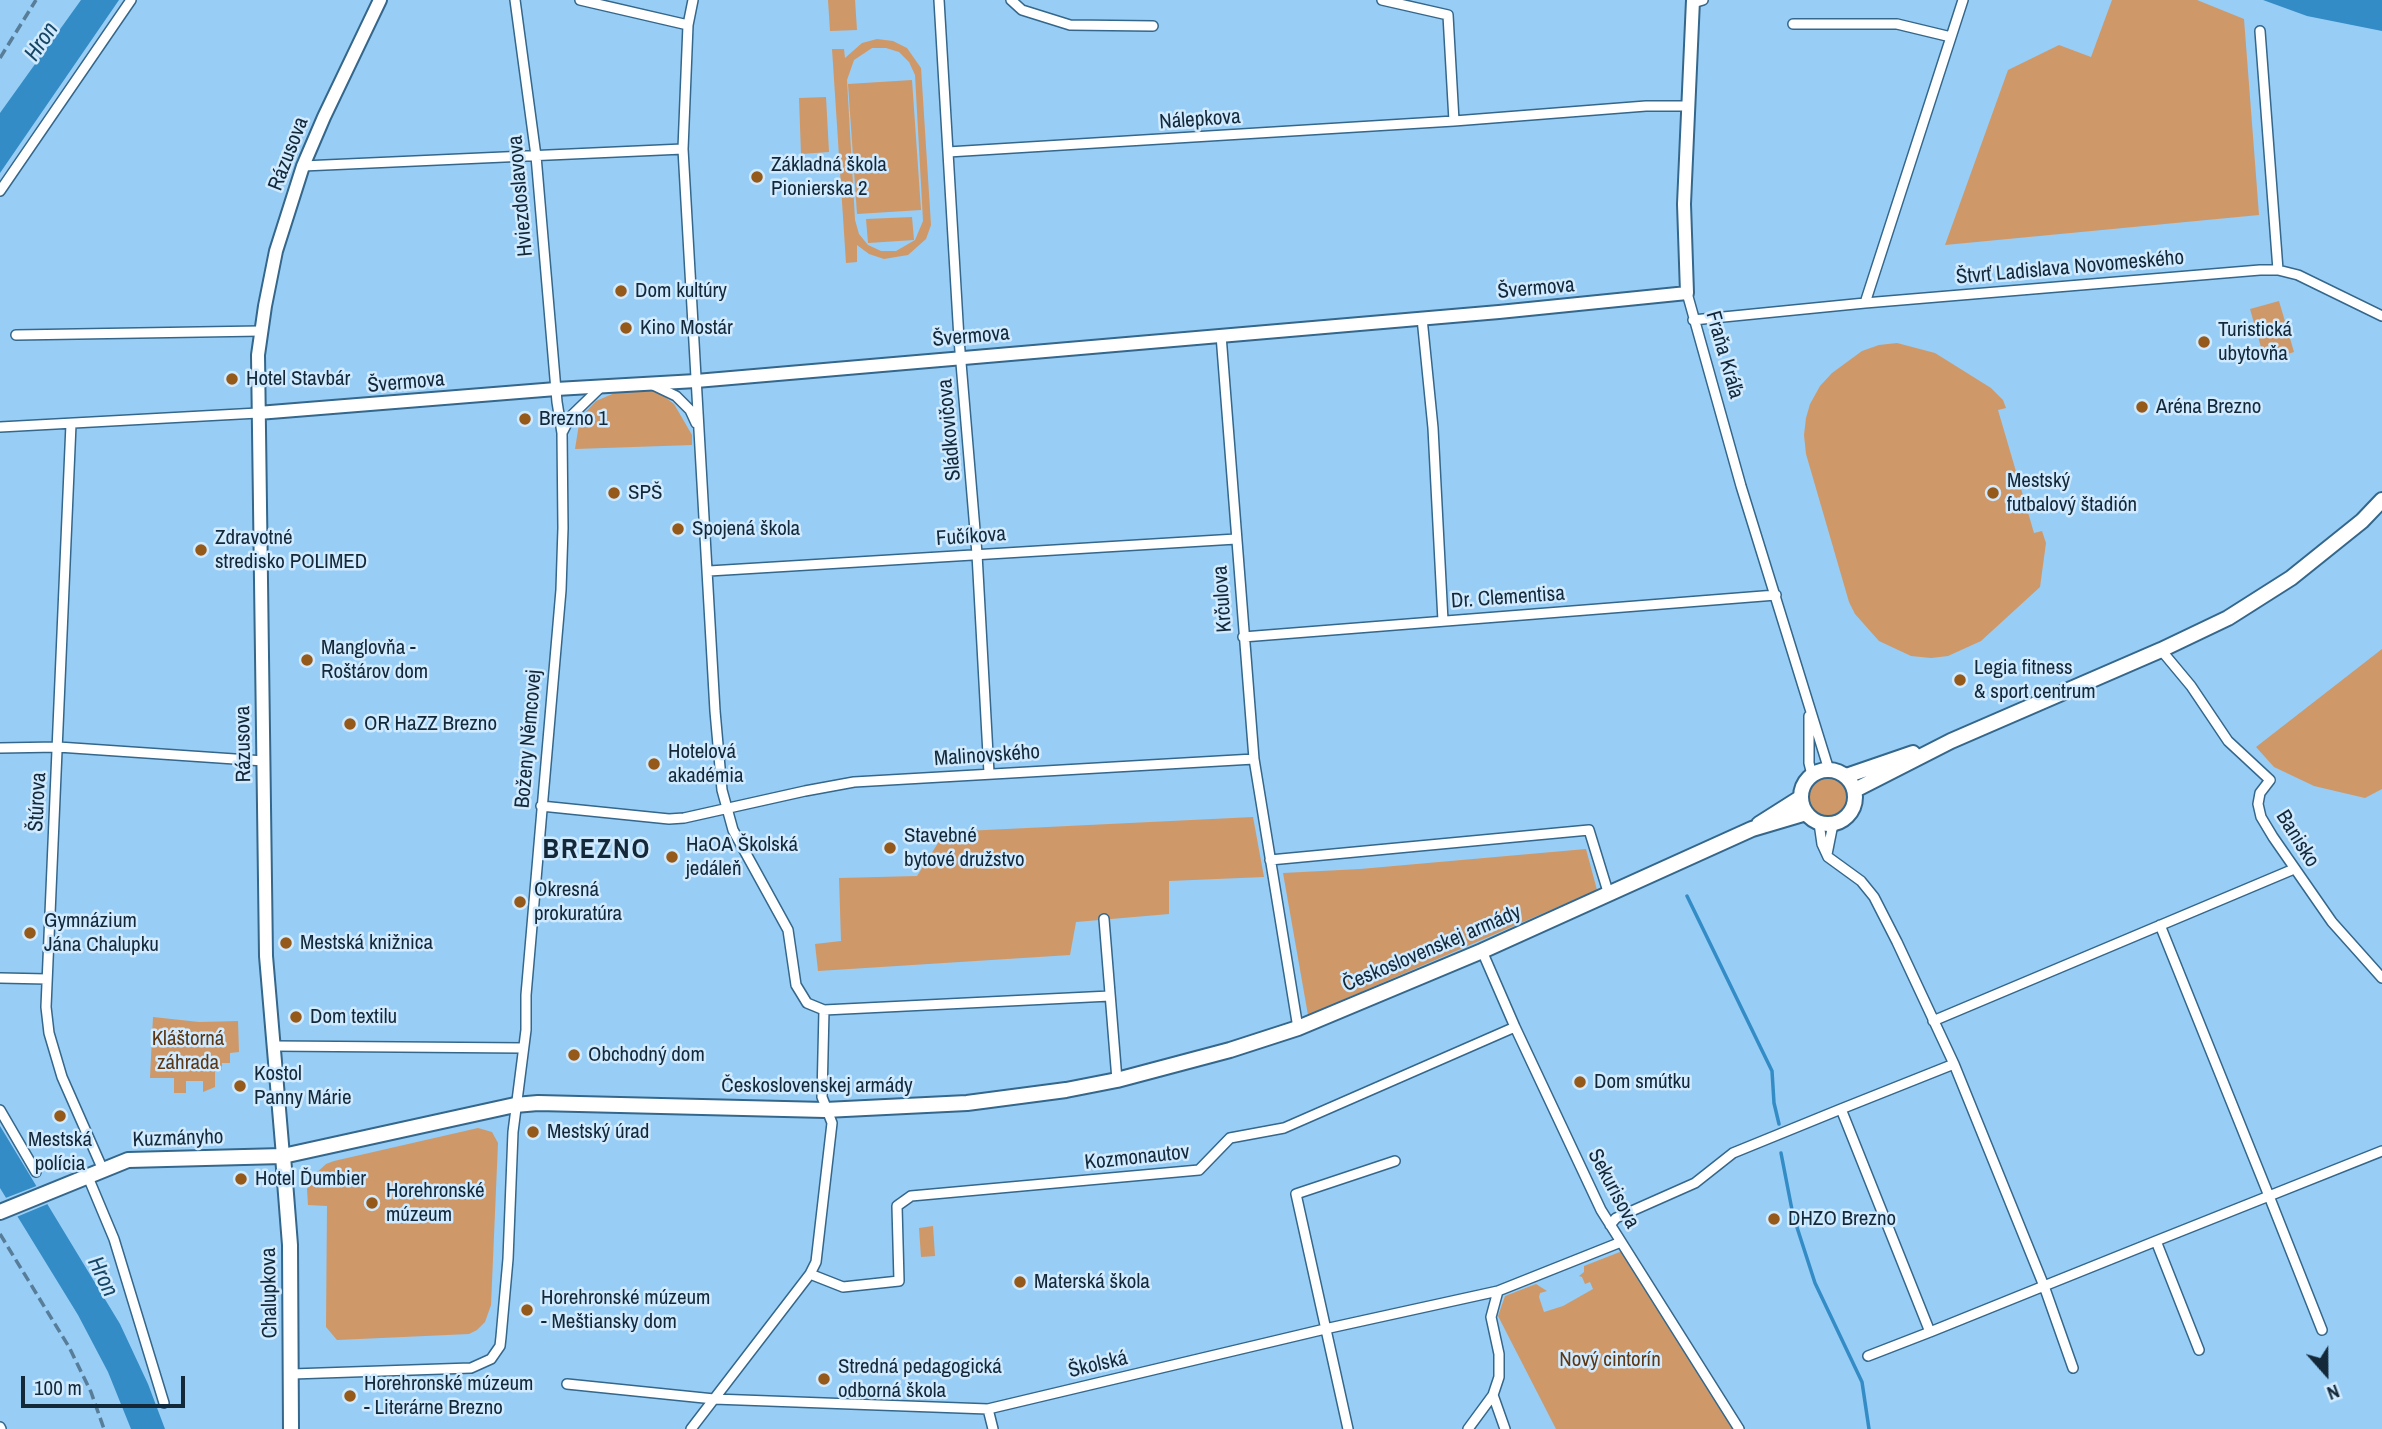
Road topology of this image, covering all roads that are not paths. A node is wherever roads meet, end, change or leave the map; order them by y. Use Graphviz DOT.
graph roads {
  1 [pos="131,0"];
  2 [pos="380,0"];
  3 [pos="514,0"];
  4 [pos="580,0"];
  5 [pos="693,0"];
  6 [pos="939,0"];
  7 [pos="1011,0"];
  8 [pos="1382,0"];
  9 [pos="1963,0"];
  10 [pos="1696,1"];
  11 [pos="1793,24"];
  12 [pos="688,25"];
  13 [pos="1153,26"];
  14 [pos="2260,31"];
  15 [pos="1951,37"];
  16 [pos="1688,106"];
  17 [pos="1454,121"];
  18 [pos="683,149"];
  19 [pos="948,152"];
  20 [pos="536,156"];
  21 [pos="303,166"];
  22 [pos="0,191"];
  23 [pos="2278,270"];
  24 [pos="1687,293"];
  25 [pos="1865,303"];
  26 [pos="2382,316"];
  27 [pos="1422,318"];
  28 [pos="1693,320"];
  29 [pos="261,331"];
  30 [pos="16,335"];
  31 [pos="1221,335"];
  32 [pos="961,357"];
  33 [pos="696,381"];
  34 [pos="650,383"];
  35 [pos="604,386"];
  36 [pos="556,389"];
  37 [pos="258,413"];
  38 [pos="71,424"];
  39 [pos="0,427"];
  40 [pos="562,433"];
  41 [pos="700,435"];
  42 [pos="2382,500"];
  43 [pos="1236,538"];
  44 [pos="977,554"];
  45 [pos="709,571"];
  46 [pos="1776,595"];
  47 [pos="1443,621"];
  48 [pos="1243,637"];
  49 [pos="2161,650"];
  50 [pos="1809,707"];
  51 [pos="1951,741"];
  52 [pos="58,747"];
  53 [pos="0,748"];
  54 [pos="1254,759"];
  55 [pos="264,761"];
  56 [pos="1829,770"];
  57 [pos="989,773"];
  58 [pos="1812,775"];
  59 [pos="1846,776"];
  60 [pos="1855,790"];
  61 [pos="1801,797"];
  62 [pos="541,806"];
  63 [pos="726,810"];
  64 [pos="1806,813"];
  65 [pos="1826,823"];
  66 [pos="1752,829"];
  67 [pos="1270,860"];
  68 [pos="2294,869"];
  69 [pos="1609,895"];
  70 [pos="1104,919"];
  71 [pos="2160,925"];
  72 [pos="1482,951"];
  73 [pos="0,978"];
  74 [pos="2382,978"];
  75 [pos="47,979"];
  76 [pos="1110,996"];
  77 [pos="824,1010"];
  78 [pos="1933,1021"];
  79 [pos="1515,1027"];
  80 [pos="1298,1028"];
  81 [pos="274,1045"];
  82 [pos="523,1048"];
  83 [pos="1954,1064"];
  84 [pos="1117,1080"];
  85 [pos="515,1105"];
  86 [pos="1841,1109"];
  87 [pos="0,1110"];
  88 [pos="825,1110"];
  89 [pos="2382,1151"];
  90 [pos="283,1156"];
  91 [pos="1395,1161"];
  92 [pos="103,1170"];
  93 [pos="36,1172"];
  94 [pos="88,1177"];
  95 [pos="2269,1196"];
  96 [pos="2,1211"];
  97 [pos="1610,1225"];
  98 [pos="2156,1241"];
  99 [pos="1621,1242"];
  100 [pos="810,1274"];
  101 [pos="2044,1286"];
  102 [pos="1498,1291"];
  103 [pos="1325,1329"];
  104 [pos="2322,1331"];
  105 [pos="1930,1332"];
  106 [pos="2199,1350"];
  107 [pos="1868,1356"];
  108 [pos="2073,1368"];
  109 [pos="292,1374"];
  110 [pos="567,1384"];
  111 [pos="1493,1395"];
  112 [pos="714,1399"];
  113 [pos="164,1403"];
  114 [pos="988,1409"];
  115 [pos="291,1429"];
  116 [pos="691,1429"];
  117 [pos="993,1429"];
  118 [pos="1348,1429"];
  119 [pos="1468,1429"];
  120 [pos="1505,1429"];
  121 [pos="1739,1429"];
  1 -- 22 [label="street"];
  2 -- 21 [label="street, Rázusova"];
  3 -- 20 [label="street, Hviezdoslavova"];
  4 -- 12 [label="street"];
  5 -- 12 [label="street"];
  6 -- 19 [label="street, Sládkovičova"];
  7 -- 13 [label="street"];
  8 -- 17 [label="street"];
  9 -- 15 [label="street"];
  10 -- 16 [label="street, Fraňa Kráľa"];
  11 -- 15 [label="street"];
  12 -- 18 [label="street"];
  14 -- 23 [label="street"];
  15 -- 25 [label="street"];
  16 -- 17 [label="street, Nálepkova"];
  16 -- 24 [label="street, Fraňa Kráľa"];
  17 -- 19 [label="street, Nálepkova"];
  18 -- 20 [label="street"];
  18 -- 33 [label="street"];
  19 -- 32 [label="street, Sládkovičova"];
  20 -- 21 [label="street"];
  20 -- 36 [label="street, Hviezdoslavova"];
  21 -- 29 [label="street, Rázusova"];
  23 -- 25 [label="street, Štvrť Ladislava Novomeského"];
  23 -- 26 [label="street, Štvrť Ladislava Novomeského"];
  24 -- 27 [label="street, Švermova"];
  24 -- 28 [label="street, Fraňa Kráľa"];
  25 -- 28 [label="street, Štvrť Ladislava Novomeského"];
  27 -- 31 [label="street, Švermova"];
  27 -- 47 [label="street"];
  28 -- 46 [label="street, Fraňa Kráľa"];
  29 -- 30 [label="street"];
  29 -- 37 [label="street, Rázusova"];
  31 -- 32 [label="street, Švermova"];
  31 -- 43 [label="street, Krčulova"];
  32 -- 33 [label="street, Švermova"];
  32 -- 44 [label="street, Sládkovičova"];
  33 -- 34 [label="street, Švermova"];
  33 -- 41 [label="street"];
  34 -- 35 [label="street, Švermova"];
  34 -- 41 [label="street"];
  35 -- 36 [label="street, Švermova"];
  35 -- 40 [label="street"];
  36 -- 37 [label="street, Švermova"];
  36 -- 40 [label="street, Boženy Němcovej"];
  37 -- 38 [label="street"];
  37 -- 55 [label="street, Rázusova"];
  38 -- 39 [label="street"];
  38 -- 52 [label="street, Štúrova"];
  40 -- 62 [label="street, Boženy Němcovej"];
  41 -- 45 [label="street"];
  42 -- 49 [label="main road"];
  43 -- 44 [label="street, Fučíkova"];
  43 -- 48 [label="street, Krčulova"];
  44 -- 45 [label="street, Fučíkova"];
  44 -- 57 [label="street, Sládkovičova"];
  45 -- 63 [label="street"];
  46 -- 47 [label="street, Dr. Clementisa"];
  46 -- 50 [label="street, Fraňa Kráľa"];
  47 -- 48 [label="street, Dr. Clementisa"];
  48 -- 54 [label="street, Krčulova"];
  49 -- 51 [label="main road"];
  49 -- 68 [label="street, Banisko"];
  50 -- 56 [label="street, Fraňa Kráľa"];
  50 -- 58 [label="street, Fraňa Kráľa"];
  51 -- 59 [label="main road"];
  51 -- 60 [label="main road"];
  52 -- 53 [label="street"];
  52 -- 55 [label="street"];
  52 -- 75 [label="street, Štúrova"];
  54 -- 57 [label="street, Malinovského"];
  54 -- 67 [label="street, Krčulova"];
  55 -- 81 [label="street, Rázusova"];
  56 -- 58 [label="main road"];
  56 -- 59 [label="main road"];
  57 -- 63 [label="street, Malinovského"];
  58 -- 61 [label="main road"];
  59 -- 60 [label="main road"];
  60 -- 65 [label="main road"];
  61 -- 64 [label="main road"];
  61 -- 66 [label="main road, Československej armády"];
  62 -- 63 [label="street, Malinovského"];
  62 -- 82 [label="street, Boženy Němcovej"];
  63 -- 77 [label="street"];
  64 -- 65 [label="main road"];
  64 -- 66 [label="main road, Československej armády"];
  65 -- 78 [label="street"];
  66 -- 69 [label="main road, Československej armády"];
  67 -- 69 [label="street"];
  67 -- 80 [label="street, Krčulova"];
  68 -- 71 [label="street"];
  68 -- 74 [label="street, Banisko"];
  69 -- 72 [label="main road, Československej armády"];
  70 -- 76 [label="street"];
  71 -- 78 [label="street"];
  71 -- 95 [label="street"];
  72 -- 79 [label="street, Sekurisova"];
  72 -- 80 [label="main road, Československej armády"];
  73 -- 75 [label="street"];
  75 -- 92 [label="street, Štúrova"];
  76 -- 77 [label="street"];
  76 -- 84 [label="street"];
  77 -- 88 [label="street"];
  78 -- 83 [label="street"];
  79 -- 97 [label="street, Sekurisova"];
  79 -- 100 [label="street, Kozmonautov"];
  80 -- 84 [label="main road, Československej armády"];
  81 -- 82 [label="street"];
  81 -- 90 [label="street, Rázusova"];
  82 -- 85 [label="street, Boženy Němcovej"];
  83 -- 86 [label="street"];
  83 -- 101 [label="street"];
  84 -- 88 [label="main road, Československej armády"];
  85 -- 88 [label="main road, Československej armády"];
  85 -- 90 [label="main road, Československej armády"];
  85 -- 109 [label="street, Boženy Němcovej"];
  86 -- 97 [label="street"];
  86 -- 105 [label="street"];
  87 -- 93 [label="street"];
  88 -- 100 [label="street"];
  89 -- 95 [label="street"];
  90 -- 92 [label="main road, Kuzmányho"];
  90 -- 109 [label="main road, Chalupkova"];
  91 -- 103 [label="street"];
  92 -- 94 [label="main road, Kuzmányho"];
  94 -- 96 [label="main road, Kuzmányho"];
  94 -- 113 [label="street"];
  95 -- 98 [label="street"];
  95 -- 104 [label="street"];
  97 -- 99 [label="street, Sekurisova"];
  98 -- 101 [label="street"];
  98 -- 106 [label="street"];
  99 -- 102 [label="street, Školská"];
  99 -- 121 [label="street, Sekurisova"];
  100 -- 112 [label="street"];
  101 -- 105 [label="street"];
  101 -- 108 [label="street"];
  102 -- 103 [label="street, Školská"];
  102 -- 111 [label="street"];
  103 -- 114 [label="street, Školská"];
  103 -- 118 [label="street"];
  105 -- 107 [label="street"];
  109 -- 115 [label="main road, Chalupkova"];
  110 -- 112 [label="street, Školská"];
  111 -- 119 [label="street"];
  111 -- 120 [label="street"];
  112 -- 114 [label="street, Školská"];
  112 -- 116 [label="street"];
  114 -- 117 [label="street"];
}
